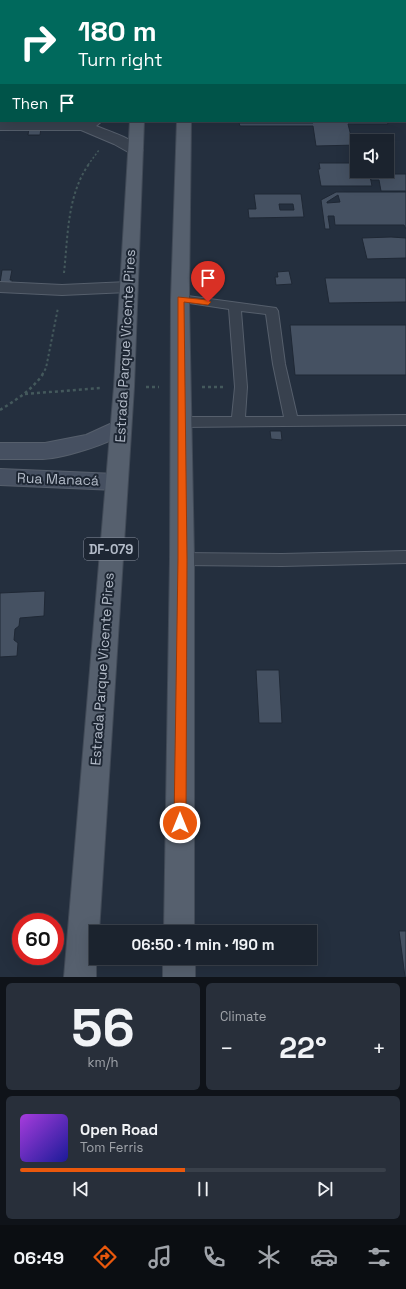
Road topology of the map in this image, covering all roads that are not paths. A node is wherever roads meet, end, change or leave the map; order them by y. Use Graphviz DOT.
graph roads {
  1 [pos="138,122"];
  2 [pos="184,122"];
  3 [pos="89,124"];
  4 [pos="0,126"];
  5 [pos="135,150"];
  6 [pos="0,287"];
  7 [pos="128,287"];
  8 [pos="180,299"];
  9 [pos="235,306"];
  10 [pos="291,420"];
  11 [pos="406,420"];
  12 [pos="182,422"];
  13 [pos="238,422"];
  14 [pos="121,426"];
  15 [pos="0,450"];
  16 [pos="0,476"];
  17 [pos="116,482"];
  18 [pos="406,557"];
  19 [pos="182,559"];
  20 [pos="179,925"];
  21 [pos="179,965"];
  22 [pos="80,977"];
  23 [pos="179,977"];
  1 -- 5 [label="main road, Estrada Parque Vicente Pires / DF-079"];
  2 -- 8 [label="main road"];
  3 -- 4 [label="street"];
  3 -- 5 [label="street"];
  5 -- 7 [label="main road, Estrada Parque Vicente Pires / DF-079"];
  6 -- 7 [label="street"];
  7 -- 14 [label="main road, Estrada Parque Vicente Pires / DF-079"];
  8 -- 9 [label="lane"];
  8 -- 12 [label="main road"];
  9 -- 10 [label="lane"];
  9 -- 13 [label="lane"];
  10 -- 11 [label="lane"];
  10 -- 13 [label="lane"];
  12 -- 13 [label="lane"];
  12 -- 19 [label="main road"];
  14 -- 15 [label="street, Rua Manacá"];
  14 -- 17 [label="main road, Estrada Parque Vicente Pires / DF-079"];
  16 -- 17 [label="street, Rua Manacá"];
  17 -- 22 [label="main road, Estrada Parque Vicente Pires / DF-079"];
  18 -- 19 [label="lane"];
  19 -- 20 [label="main road"];
  21 -- 23 [label="main road"];
}
